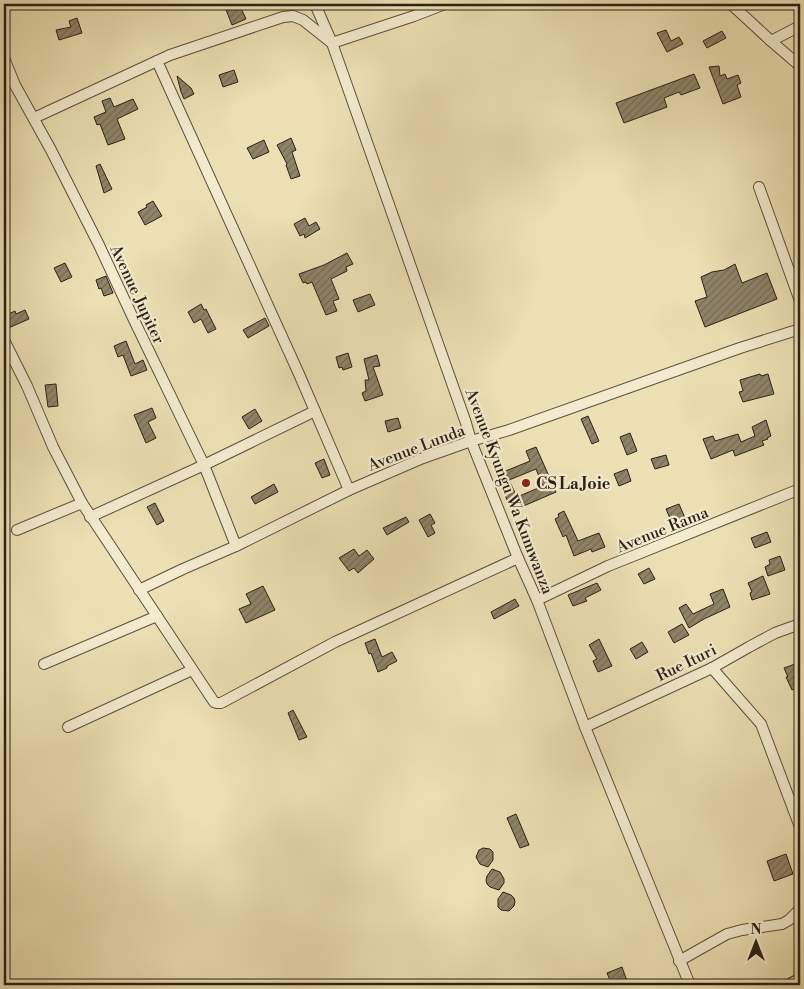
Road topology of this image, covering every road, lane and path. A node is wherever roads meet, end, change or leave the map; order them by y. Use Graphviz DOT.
graph roads {
  1 [pos="315,4"];
  2 [pos="445,4"];
  3 [pos="731,4"];
  4 [pos="800,26"];
  5 [pos="771,41"];
  6 [pos="332,43"];
  7 [pos="4,58"];
  8 [pos="157,61"];
  9 [pos="800,66"];
  10 [pos="34,118"];
  11 [pos="759,186"];
  12 [pos="800,301"];
  13 [pos="800,329"];
  14 [pos="4,340"];
  15 [pos="315,410"];
  16 [pos="471,441"];
  17 [pos="204,465"];
  18 [pos="800,489"];
  19 [pos="349,490"];
  20 [pos="82,503"];
  21 [pos="90,517"];
  22 [pos="16,530"];
  23 [pos="236,546"];
  24 [pos="518,558"];
  25 [pos="139,590"];
  26 [pos="537,600"];
  27 [pos="157,616"];
  28 [pos="800,624"];
  29 [pos="44,664"];
  30 [pos="712,668"];
  31 [pos="192,670"];
  32 [pos="68,727"];
  33 [pos="585,727"];
  34 [pos="800,827"];
  35 [pos="800,909"];
  36 [pos="679,961"];
  37 [pos="800,981"];
  38 [pos="690,985"];
  39 [pos="792,985"];
  1 -- 6 [label="street, Avenue Kyungu Wa Kumwanza"];
  2 -- 6 [label="street"];
  3 -- 5 [label="street"];
  4 -- 5 [label="street"];
  5 -- 9 [label="street"];
  6 -- 8 [label="street"];
  6 -- 16 [label="street, Avenue Kyungu Wa Kumwanza"];
  7 -- 10 [label="street, Avenue Jupiter"];
  8 -- 10 [label="street"];
  8 -- 15 [label="street"];
  10 -- 17 [label="street, Avenue Jupiter"];
  11 -- 12 [label="street"];
  13 -- 16 [label="street, Avenue Lunda"];
  14 -- 20 [label="street"];
  15 -- 17 [label="street"];
  15 -- 19 [label="street"];
  16 -- 19 [label="street, Avenue Lunda"];
  16 -- 24 [label="street, Avenue Kyungu Wa Kumwanza"];
  17 -- 21 [label="street"];
  17 -- 23 [label="street, Avenue Jupiter"];
  18 -- 26 [label="street, Avenue Rama"];
  19 -- 23 [label="street, Avenue Lunda"];
  20 -- 21 [label="street"];
  20 -- 22 [label="street"];
  21 -- 25 [label="street"];
  23 -- 25 [label="street, Avenue Lunda"];
  24 -- 26 [label="street, Avenue Kyungu Wa Kumwanza"];
  24 -- 31 [label="street"];
  25 -- 27 [label="street"];
  26 -- 33 [label="street, Avenue Kyungu Wa Kumwanza"];
  27 -- 29 [label="street"];
  27 -- 31 [label="street"];
  28 -- 30 [label="street, Rue Ituri"];
  30 -- 33 [label="street, Rue Ituri"];
  30 -- 34 [label="street"];
  31 -- 32 [label="street"];
  33 -- 36 [label="street, Avenue Kyungu Wa Kumwanza"];
  35 -- 36 [label="street"];
  36 -- 38 [label="street, Avenue Kyungu Wa Kumwanza"];
  37 -- 39 [label="main road"];
}
